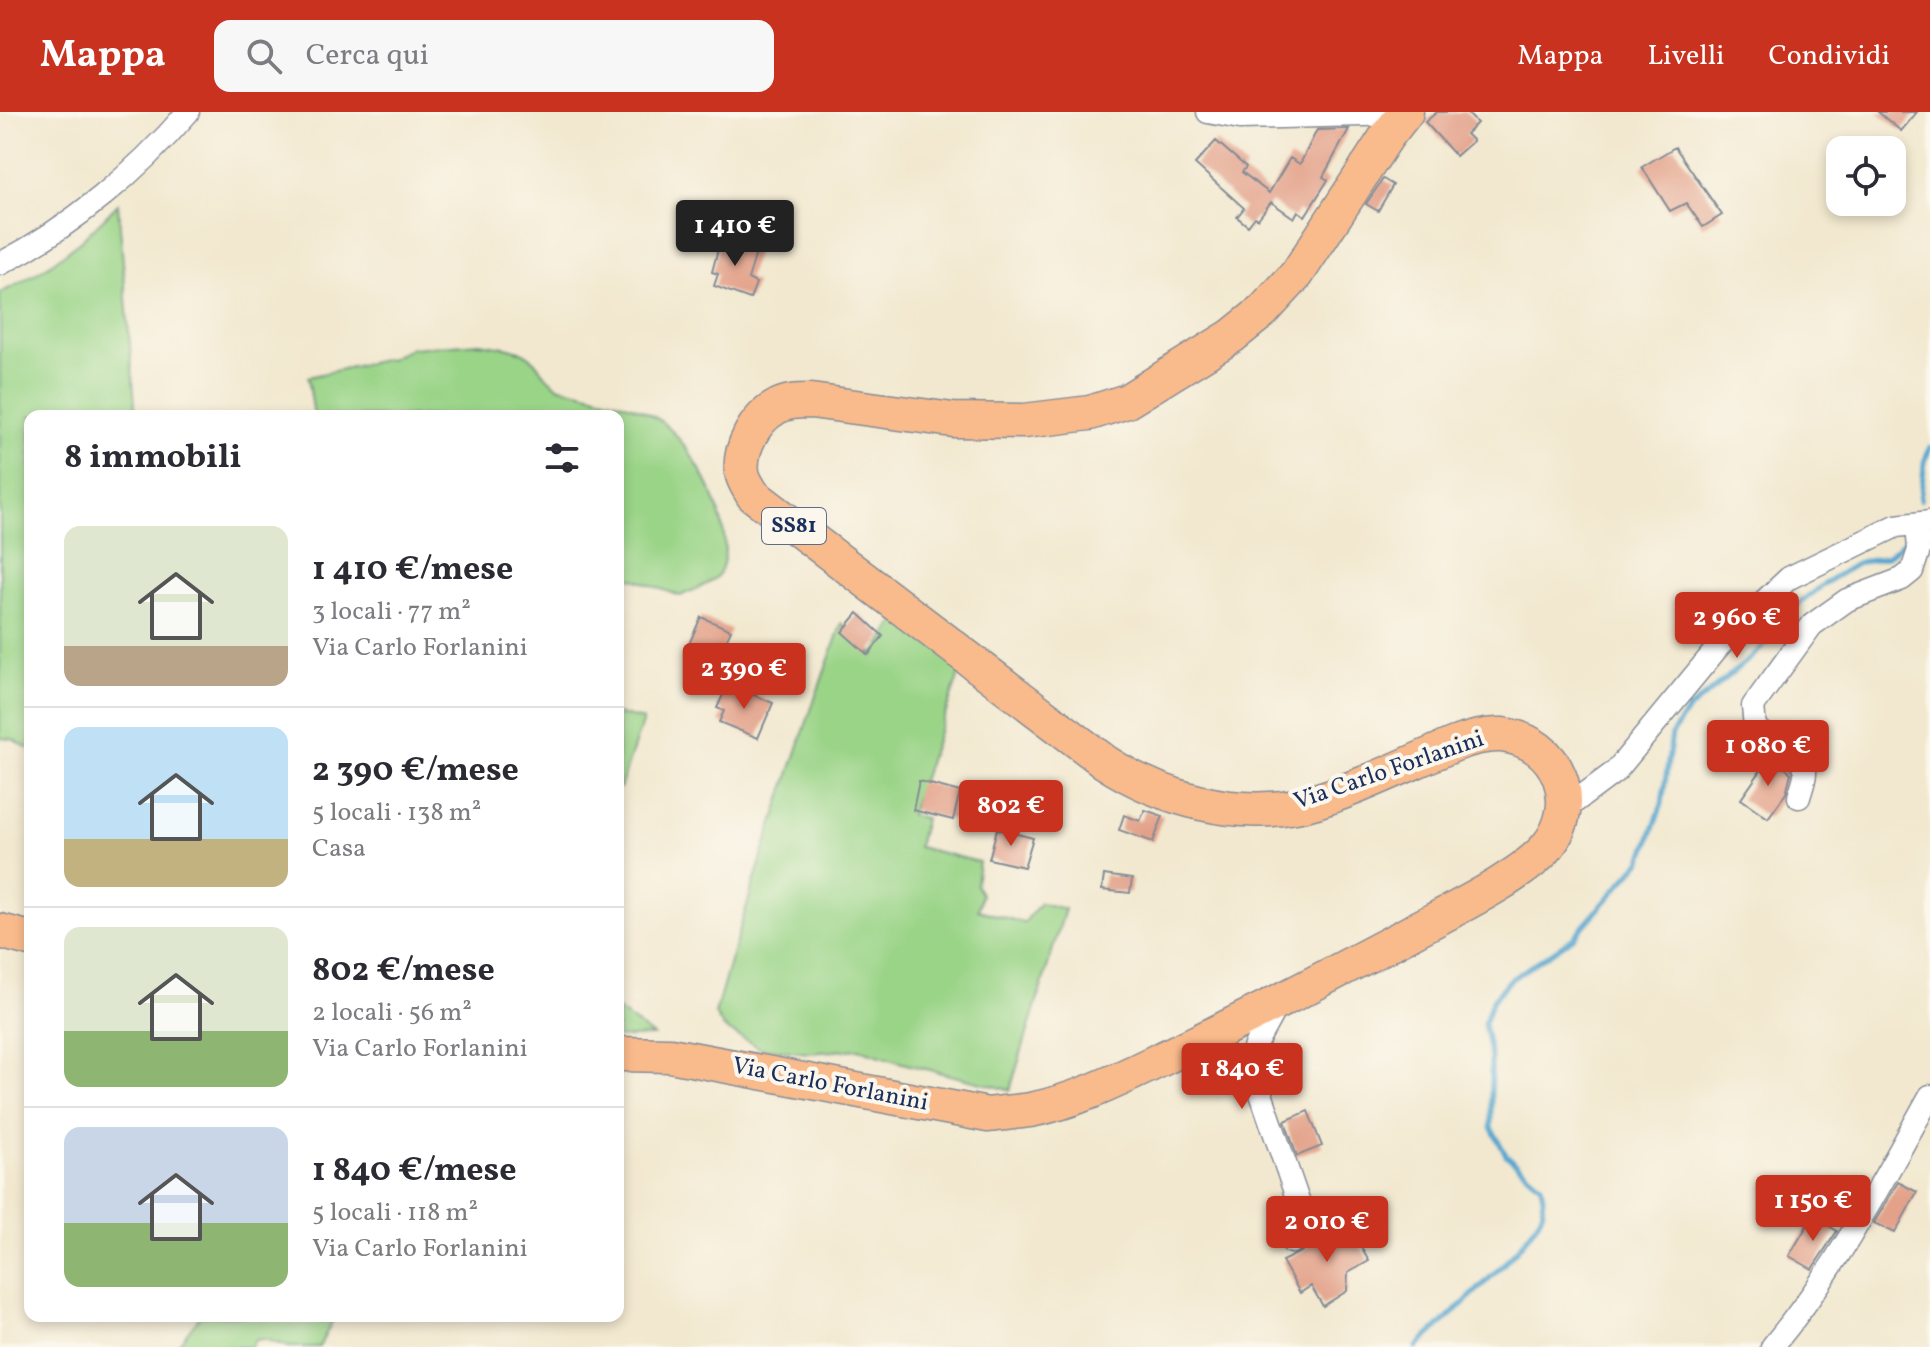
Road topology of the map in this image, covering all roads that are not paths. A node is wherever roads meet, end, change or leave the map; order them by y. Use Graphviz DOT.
graph roads {
  1 [pos="188,112"];
  2 [pos="1208,112"];
  3 [pos="1405,113"];
  4 [pos="0,264"];
  5 [pos="1924,523"];
  6 [pos="1799,797"];
  7 [pos="1565,809"];
  8 [pos="0,931"];
  9 [pos="24,937"];
  10 [pos="1276,1005"];
  11 [pos="624,1054"];
  12 [pos="1930,1096"];
  13 [pos="1292,1242"];
  14 [pos="1772,1347"];
  1 -- 4 [label="street"];
  2 -- 3 [label="street, Via Carlo Forlanini"];
  3 -- 7 [label="main road, Via Carlo Forlanini / SS81"];
  5 -- 6 [label="street"];
  5 -- 7 [label="street"];
  7 -- 10 [label="main road, Via Carlo Forlanini"];
  8 -- 9 [label="main road"];
  10 -- 11 [label="main road, Via Carlo Forlanini"];
  10 -- 13 [label="street"];
  12 -- 14 [label="street"];
}
